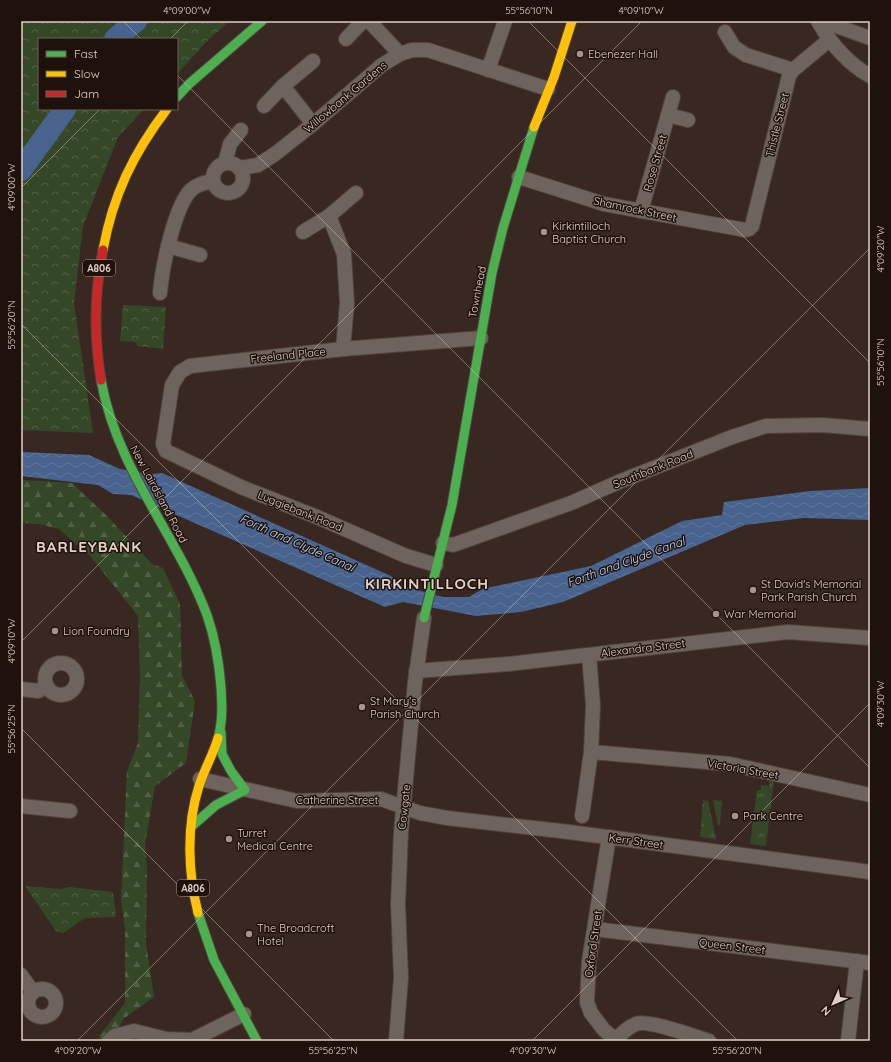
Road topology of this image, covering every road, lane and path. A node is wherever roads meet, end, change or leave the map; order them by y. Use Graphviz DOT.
graph roads {
  1 [pos="262,21"];
  2 [pos="363,21"];
  3 [pos="369,21"];
  4 [pos="505,21"];
  5 [pos="572,21"];
  6 [pos="818,21"];
  7 [pos="822,21"];
  8 [pos="725,32"];
  9 [pos="870,38"];
  10 [pos="346,39"];
  11 [pos="829,40"];
  12 [pos="400,54"];
  13 [pos="313,61"];
  14 [pos="488,70"];
  15 [pos="793,70"];
  16 [pos="870,76"];
  17 [pos="284,86"];
  18 [pos="548,89"];
  19 [pos="178,96"];
  20 [pos="672,97"];
  21 [pos="264,106"];
  22 [pos="166,110"];
  23 [pos="668,115"];
  24 [pos="688,120"];
  25 [pos="313,124"];
  26 [pos="241,130"];
  27 [pos="225,163"];
  28 [pos="239,168"];
  29 [pos="519,177"];
  30 [pos="213,181"];
  31 [pos="356,193"];
  32 [pos="641,211"];
  33 [pos="329,216"];
  34 [pos="752,226"];
  35 [pos="303,232"];
  36 [pos="168,246"];
  37 [pos="200,255"];
  38 [pos="160,293"];
  39 [pos="481,338"];
  40 [pos="343,349"];
  41 [pos="870,429"];
  42 [pos="166,451"];
  43 [pos="443,543"];
  44 [pos="435,570"];
  45 [pos="424,618"];
  46 [pos="870,638"];
  47 [pos="589,655"];
  48 [pos="416,670"];
  49 [pos="219,684"];
  50 [pos="46,686"];
  51 [pos="21,689"];
  52 [pos="211,706"];
  53 [pos="220,730"];
  54 [pos="591,752"];
  55 [pos="198,765"];
  56 [pos="200,779"];
  57 [pos="245,790"];
  58 [pos="870,795"];
  59 [pos="21,806"];
  60 [pos="404,806"];
  61 [pos="70,811"];
  62 [pos="582,816"];
  63 [pos="192,826"];
  64 [pos="609,837"];
  65 [pos="870,872"];
  66 [pos="595,929"];
  67 [pos="863,962"];
  68 [pos="21,974"];
  69 [pos="33,992"];
  70 [pos="244,1014"];
  71 [pos="616,1040"];
  72 [pos="109,1041"];
  73 [pos="257,1041"];
  74 [pos="396,1041"];
  75 [pos="709,1041"];
  76 [pos="848,1041"];
  1 -- 19 [label="main road"];
  2 -- 10 [label="street"];
  3 -- 12 [label="street"];
  4 -- 14 [label="street"];
  5 -- 18 [label="main road, Townhead"];
  6 -- 11 [label="street"];
  7 -- 9 [label="street"];
  8 -- 15 [label="street"];
  11 -- 15 [label="street"];
  11 -- 16 [label="street"];
  12 -- 14 [label="street, Willowbank Gardens"];
  12 -- 25 [label="street, Willowbank Gardens"];
  13 -- 17 [label="street"];
  14 -- 18 [label="street, Willowbank Gardens"];
  15 -- 34 [label="street, Thistle Street"];
  17 -- 21 [label="street"];
  17 -- 25 [label="street"];
  18 -- 29 [label="main road, Townhead"];
  20 -- 23 [label="street, Rose Street"];
  22 -- 49 [label="main road, New Lairdsland Road / A806"];
  23 -- 24 [label="street"];
  23 -- 32 [label="street, Rose Street"];
  25 -- 28 [label="street, Willowbank Gardens"];
  26 -- 27 [label="street"];
  27 -- 28 [label="street, Willowbank Gardens"];
  27 -- 30 [label="street"];
  28 -- 30 [label="street"];
  29 -- 32 [label="street, Shamrock Street"];
  29 -- 39 [label="main road, Townhead"];
  30 -- 36 [label="street"];
  31 -- 33 [label="street"];
  32 -- 34 [label="street, Shamrock Street"];
  33 -- 35 [label="street"];
  33 -- 40 [label="street"];
  36 -- 37 [label="street"];
  36 -- 38 [label="street"];
  39 -- 40 [label="street, Freeland Place"];
  39 -- 43 [label="main road, Townhead"];
  40 -- 42 [label="street, Freeland Place"];
  41 -- 43 [label="street, Southbank Road"];
  42 -- 44 [label="street, Luggiebank Road"];
  43 -- 44 [label="main road, Townhead"];
  44 -- 45 [label="main road, Cowgate"];
  45 -- 48 [label="street, Cowgate"];
  46 -- 47 [label="street, Alexandra Street"];
  47 -- 48 [label="street, Alexandra Street"];
  47 -- 54 [label="street"];
  48 -- 60 [label="street, Cowgate"];
  49 -- 52 [label="main road, New Lairdsland Road / A806"];
  49 -- 53 [label="main road, New Lairdsland Road / A806"];
  50 -- 51 [label="street"];
  53 -- 56 [label="main road, New Lairdsland Road / A806"];
  53 -- 57 [label="main road"];
  54 -- 58 [label="street, Victoria Street"];
  54 -- 62 [label="street"];
  55 -- 56 [label="main road, A806"];
  56 -- 57 [label="street, Catherine Street"];
  56 -- 63 [label="main road, A806"];
  57 -- 60 [label="street, Catherine Street"];
  57 -- 63 [label="main road"];
  59 -- 61 [label="street"];
  60 -- 64 [label="street, Kerr Street"];
  60 -- 74 [label="street, Cowgate"];
  63 -- 70 [label="main road, A806"];
  64 -- 65 [label="street, Kerr Street"];
  64 -- 66 [label="street, Oxford Street"];
  66 -- 67 [label="street, Queen Street"];
  66 -- 71 [label="street, Oxford Street"];
  67 -- 76 [label="street"];
  68 -- 69 [label="street"];
  70 -- 72 [label="street"];
  70 -- 73 [label="main road, A806"];
  71 -- 75 [label="street"];
}
